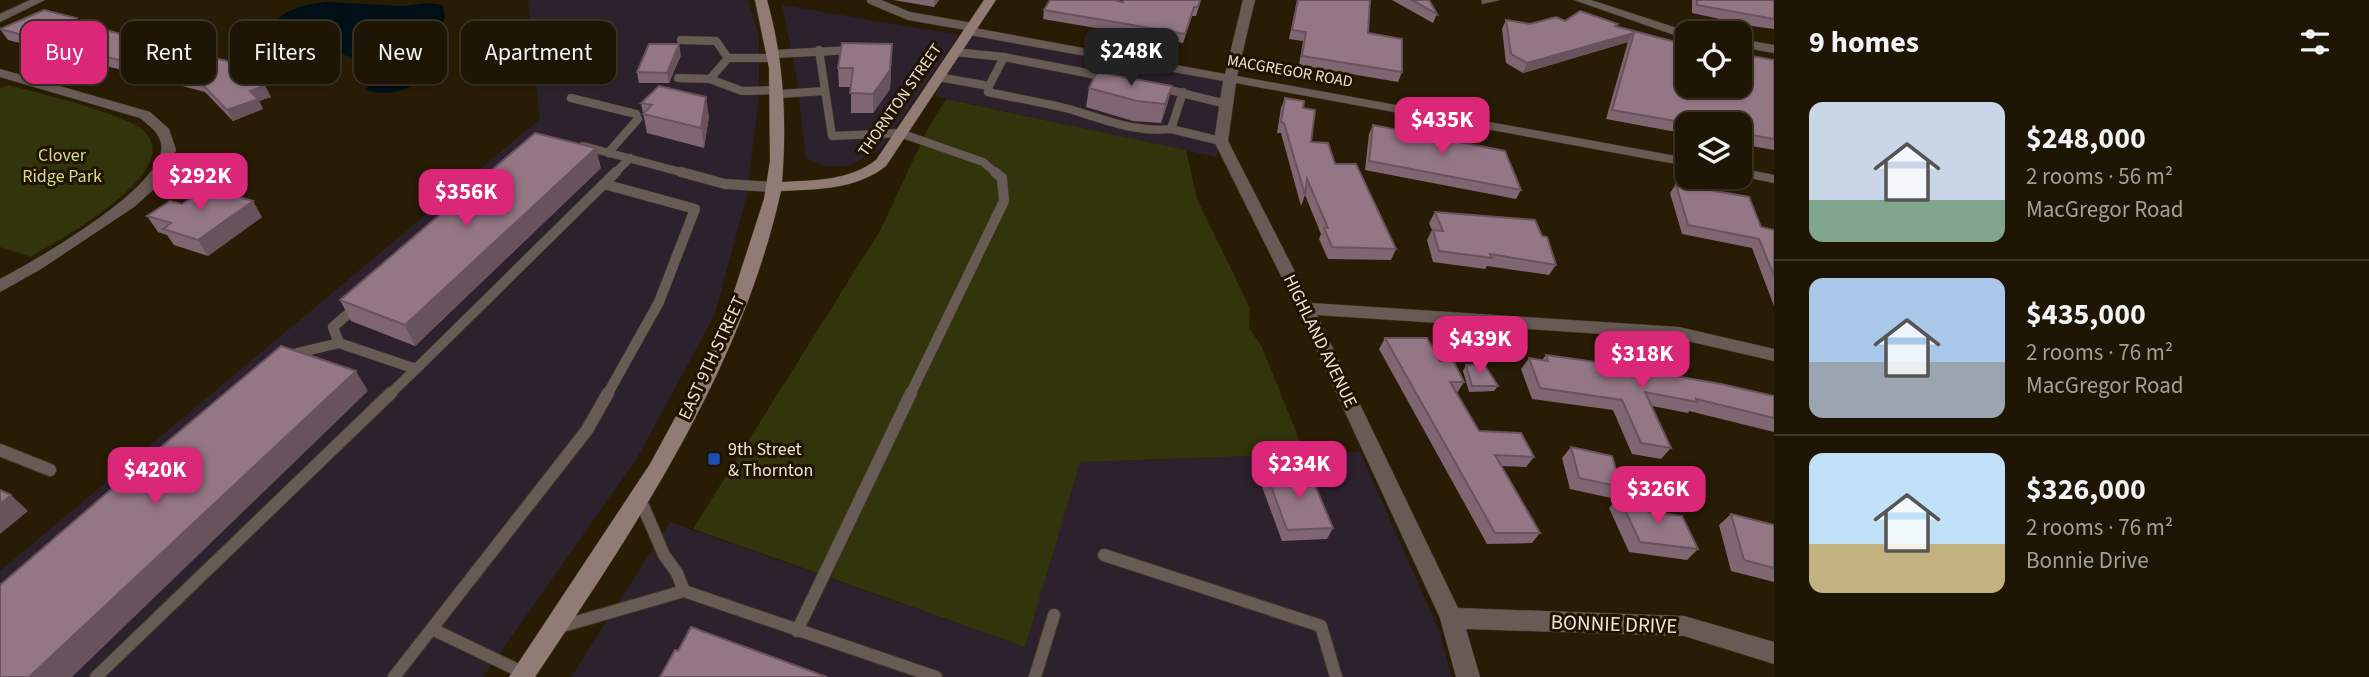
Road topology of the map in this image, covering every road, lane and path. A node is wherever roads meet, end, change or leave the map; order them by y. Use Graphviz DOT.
graph roads {
  1 [pos="39,0"];
  2 [pos="761,0"];
  3 [pos="871,0"];
  4 [pos="989,0"];
  5 [pos="1249,0"];
  6 [pos="1580,0"];
  7 [pos="0,18"];
  8 [pos="970,29"];
  9 [pos="1675,31"];
  10 [pos="681,40"];
  11 [pos="1752,45"];
  12 [pos="1774,49"];
  13 [pos="820,50"];
  14 [pos="858,50"];
  15 [pos="955,52"];
  16 [pos="774,56"];
  17 [pos="1004,57"];
  18 [pos="728,58"];
  19 [pos="0,73"];
  20 [pos="939,77"];
  21 [pos="678,78"];
  22 [pos="1230,78"];
  23 [pos="710,79"];
  24 [pos="1120,79"];
  25 [pos="1146,84"];
  26 [pos="989,86"];
  27 [pos="825,91"];
  28 [pos="778,92"];
  29 [pos="1184,92"];
  30 [pos="570,98"];
  31 [pos="1226,104"];
  32 [pos="1171,129"];
  33 [pos="900,133"];
  34 [pos="1221,141"];
  35 [pos="570,144"];
  36 [pos="608,153"];
  37 [pos="629,159"];
  38 [pos="1675,160"];
  39 [pos="1752,174"];
  40 [pos="1774,179"];
  41 [pos="604,184"];
  42 [pos="774,187"];
  43 [pos="0,286"];
  44 [pos="364,300"];
  45 [pos="1305,308"];
  46 [pos="339,343"];
  47 [pos="1774,355"];
  48 [pos="279,364"];
  49 [pos="416,369"];
  50 [pos="0,450"];
  51 [pos="50,470"];
  52 [pos="640,499"];
  53 [pos="1104,555"];
  54 [pos="684,591"];
  55 [pos="1054,615"];
  56 [pos="1451,618"];
  57 [pos="556,628"];
  58 [pos="432,629"];
  59 [pos="797,631"];
  60 [pos="1774,653"];
  61 [pos="523,675"];
  62 [pos="96,677"];
  63 [pos="394,677"];
  64 [pos="936,677"];
  65 [pos="1035,677"];
  66 [pos="1336,677"];
  67 [pos="1468,677"];
  1 -- 7 [label="street"];
  2 -- 16 [label="main road, EAST 9TH STREET"];
  3 -- 8 [label="lane"];
  4 -- 8 [label="main road, THORNTON STREET"];
  5 -- 22 [label="street"];
  6 -- 9 [label="street"];
  8 -- 15 [label="main road, THORNTON STREET"];
  8 -- 22 [label="street, MACGREGOR ROAD"];
  10 -- 18 [label="lane"];
  11 -- 12 [label="street"];
  13 -- 14 [label="lane"];
  13 -- 16 [label="lane"];
  13 -- 27 [label="lane"];
  15 -- 17 [label="lane"];
  15 -- 20 [label="main road, THORNTON STREET"];
  16 -- 18 [label="lane"];
  16 -- 28 [label="main road, EAST 9TH STREET"];
  17 -- 24 [label="lane"];
  17 -- 26 [label="lane"];
  18 -- 23 [label="lane"];
  19 -- 43 [label="street"];
  20 -- 26 [label="lane"];
  20 -- 33 [label="main road, THORNTON STREET"];
  21 -- 23 [label="lane"];
  22 -- 31 [label="street"];
  22 -- 38 [label="street, MACGREGOR ROAD"];
  23 -- 28 [label="lane"];
  25 -- 29 [label="lane"];
  26 -- 32 [label="lane"];
  27 -- 28 [label="lane"];
  27 -- 33 [label="lane"];
  28 -- 42 [label="main road, EAST 9TH STREET"];
  29 -- 31 [label="lane"];
  29 -- 32 [label="lane"];
  30 -- 36 [label="lane"];
  31 -- 34 [label="street"];
  32 -- 34 [label="lane"];
  33 -- 42 [label="main road, THORNTON STREET"];
  33 -- 59 [label="lane"];
  34 -- 45 [label="street, HIGHLAND AVENUE"];
  35 -- 36 [label="lane"];
  36 -- 37 [label="lane"];
  37 -- 41 [label="lane"];
  37 -- 42 [label="lane"];
  39 -- 40 [label="street"];
  41 -- 49 [label="lane"];
  41 -- 58 [label="lane"];
  42 -- 52 [label="main road, EAST 9TH STREET"];
  44 -- 46 [label="lane"];
  45 -- 47 [label="street"];
  45 -- 56 [label="street, HIGHLAND AVENUE"];
  46 -- 48 [label="lane"];
  46 -- 49 [label="lane"];
  49 -- 62 [label="lane"];
  50 -- 51 [label="lane"];
  52 -- 54 [label="lane"];
  52 -- 57 [label="main road, EAST 9TH STREET"];
  53 -- 66 [label="lane"];
  54 -- 57 [label="lane"];
  54 -- 59 [label="lane"];
  55 -- 65 [label="lane"];
  56 -- 60 [label="street, BONNIE DRIVE"];
  56 -- 67 [label="street, HIGHLAND AVENUE"];
  57 -- 61 [label="main road, EAST 9TH STREET"];
  58 -- 61 [label="lane"];
  58 -- 63 [label="lane"];
  59 -- 64 [label="lane"];
}
